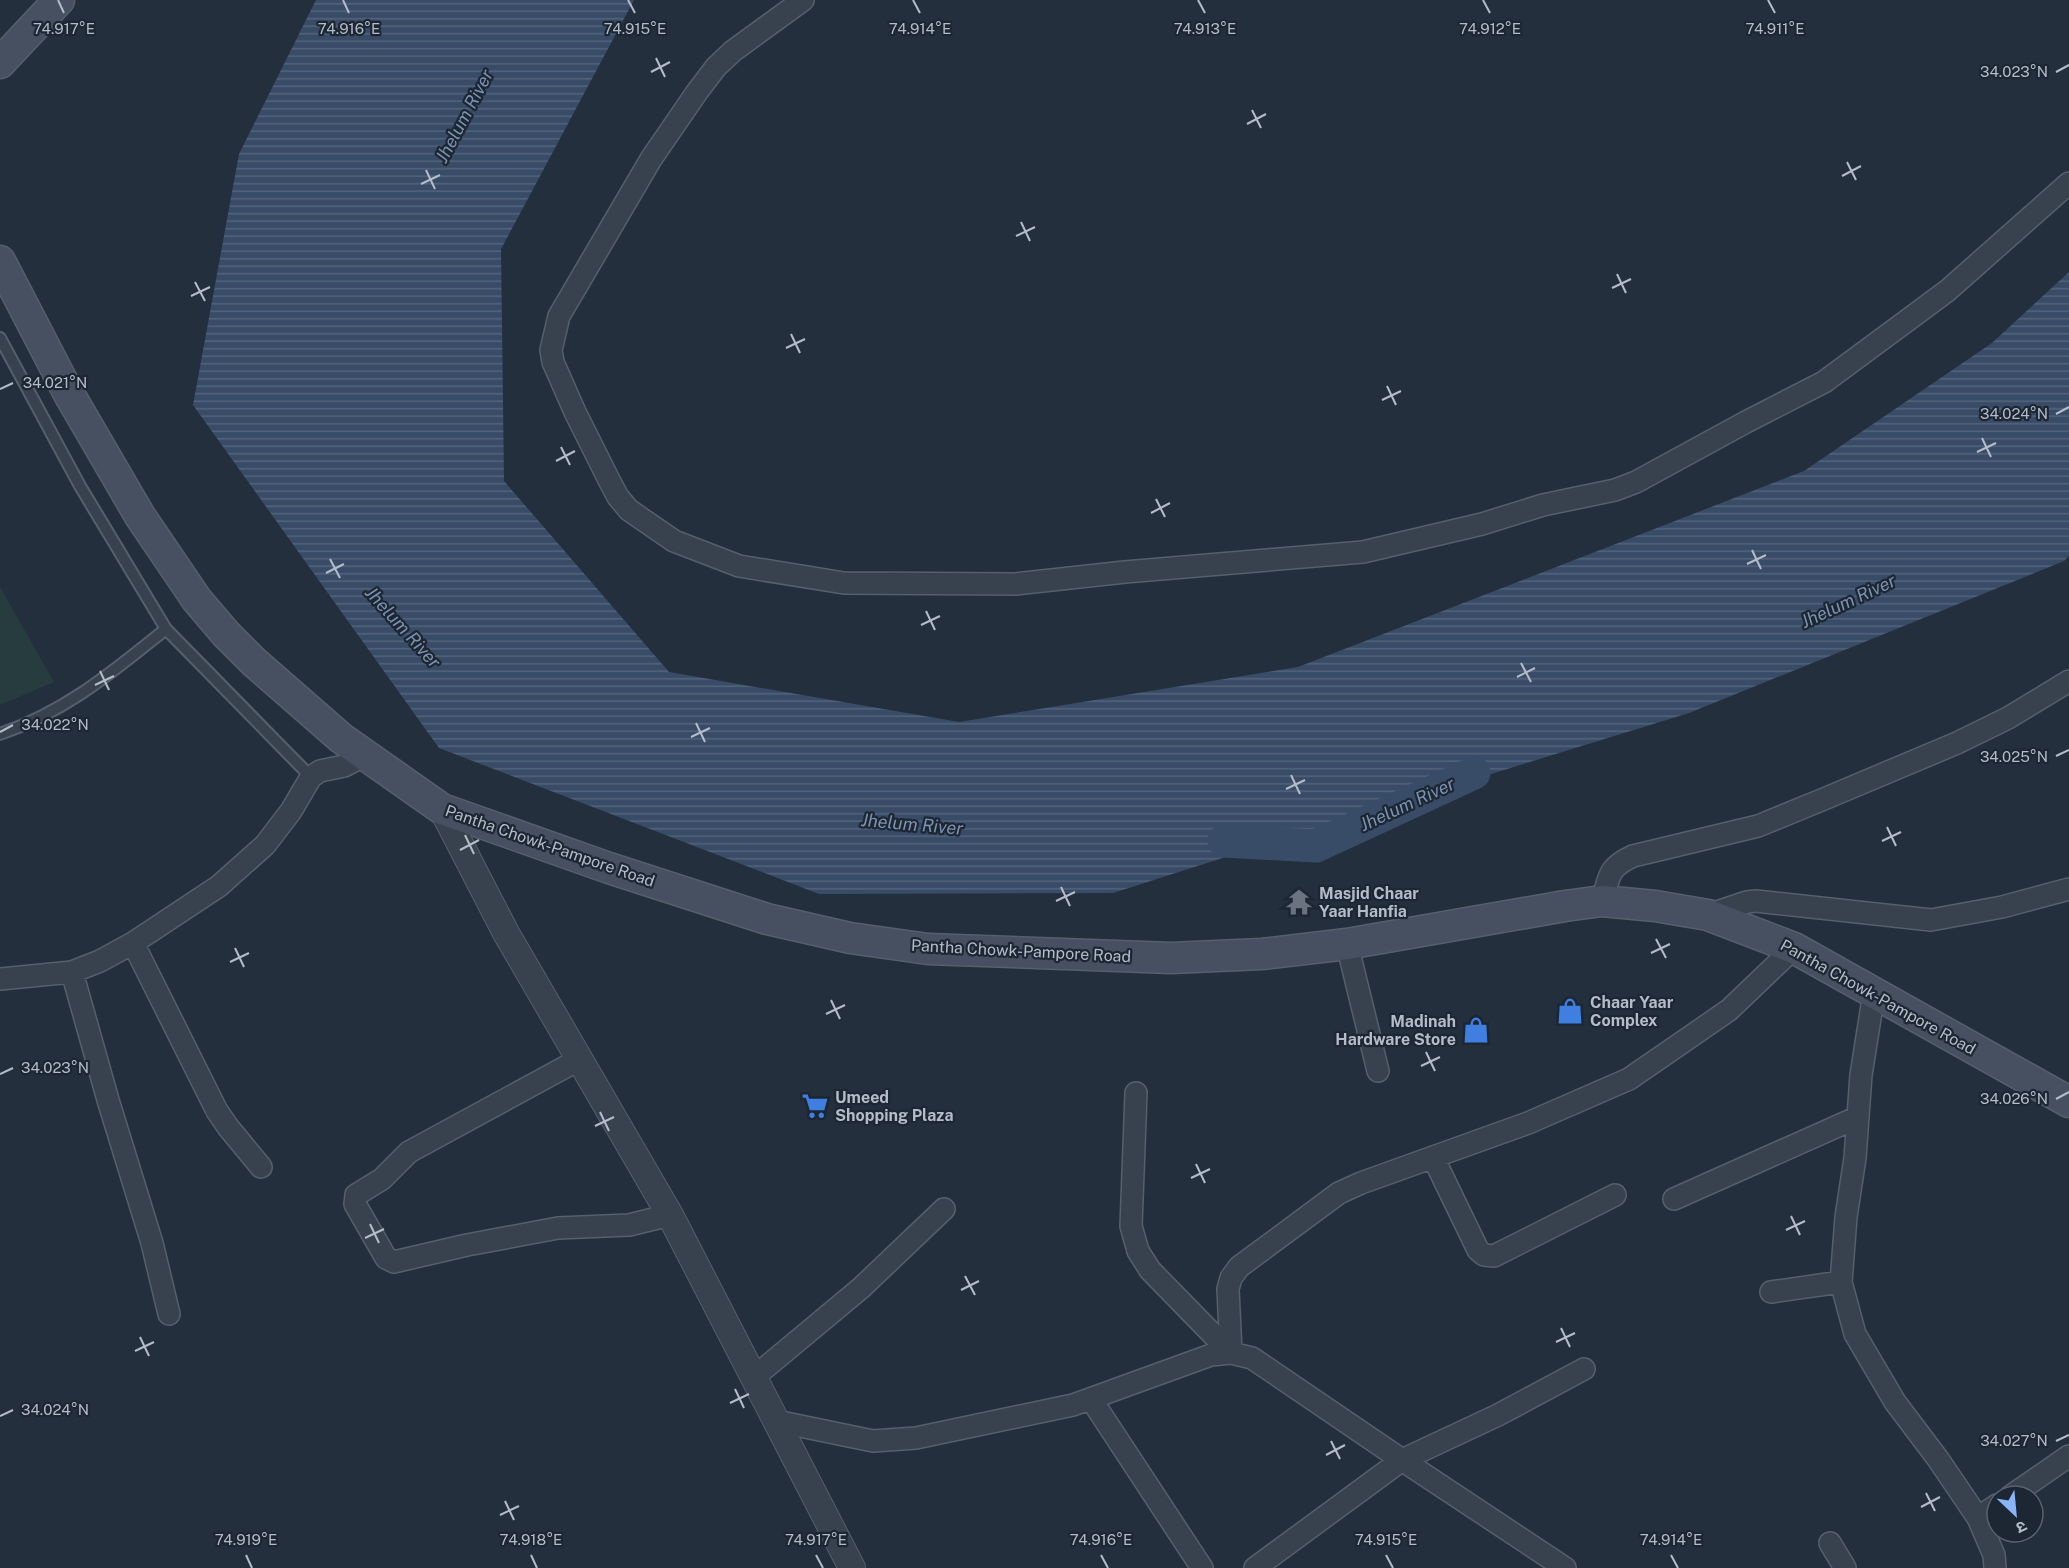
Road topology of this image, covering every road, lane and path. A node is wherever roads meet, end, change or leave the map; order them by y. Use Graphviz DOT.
graph roads {
  1 [pos="58,0"];
  2 [pos="803,0"];
  3 [pos="0,63"];
  4 [pos="2069,183"];
  5 [pos="0,261"];
  6 [pos="0,338"];
  7 [pos="166,629"];
  8 [pos="2069,681"];
  9 [pos="0,734"];
  10 [pos="365,755"];
  11 [pos="311,777"];
  12 [pos="442,809"];
  13 [pos="2069,889"];
  14 [pos="1602,902"];
  15 [pos="1708,915"];
  16 [pos="133,943"];
  17 [pos="1347,944"];
  18 [pos="1794,948"];
  19 [pos="72,972"];
  20 [pos="0,979"];
  21 [pos="1874,993"];
  22 [pos="580,1059"];
  23 [pos="1378,1071"];
  24 [pos="1136,1093"];
  25 [pos="2069,1102"];
  26 [pos="1858,1117"];
  27 [pos="1433,1157"];
  28 [pos="261,1167"];
  29 [pos="1615,1194"];
  30 [pos="1674,1199"];
  31 [pos="944,1209"];
  32 [pos="670,1215"];
  33 [pos="1841,1282"];
  34 [pos="1772,1292"];
  35 [pos="169,1314"];
  36 [pos="1231,1353"];
  37 [pos="1584,1369"];
  38 [pos="753,1378"];
  39 [pos="1091,1399"];
  40 [pos="776,1421"];
  41 [pos="2069,1456"];
  42 [pos="1402,1460"];
  43 [pos="2028,1484"];
  44 [pos="1985,1513"];
  45 [pos="1978,1518"];
  46 [pos="1830,1543"];
  47 [pos="852,1568"];
  48 [pos="1202,1568"];
  49 [pos="1255,1568"];
  50 [pos="1565,1568"];
  51 [pos="1845,1568"];
  52 [pos="1995,1568"];
  1 -- 3 [label="main road"];
  2 -- 4 [label="street"];
  5 -- 10 [label="main road, Pantha Chowk-Pampore Road"];
  6 -- 7 [label="lane"];
  7 -- 9 [label="lane"];
  7 -- 11 [label="lane"];
  8 -- 14 [label="street"];
  10 -- 11 [label="street"];
  10 -- 12 [label="main road, Pantha Chowk-Pampore Road"];
  11 -- 16 [label="street"];
  12 -- 17 [label="main road, Pantha Chowk-Pampore Road"];
  12 -- 22 [label="street"];
  13 -- 15 [label="street"];
  14 -- 15 [label="main road, Pantha Chowk-Pampore Road"];
  14 -- 17 [label="main road, Pantha Chowk-Pampore Road"];
  15 -- 18 [label="main road, Pantha Chowk-Pampore Road"];
  16 -- 19 [label="street"];
  16 -- 28 [label="street"];
  17 -- 23 [label="street"];
  18 -- 21 [label="main road, Pantha Chowk-Pampore Road"];
  18 -- 27 [label="street"];
  19 -- 20 [label="street"];
  19 -- 35 [label="street"];
  21 -- 25 [label="main road, Pantha Chowk-Pampore Road"];
  21 -- 26 [label="street"];
  22 -- 32 [label="street"];
  22 -- 32 [label="street"];
  24 -- 36 [label="street"];
  26 -- 30 [label="street"];
  26 -- 33 [label="street"];
  27 -- 29 [label="street"];
  27 -- 36 [label="street"];
  31 -- 38 [label="street"];
  32 -- 38 [label="street"];
  33 -- 34 [label="street"];
  33 -- 45 [label="street"];
  36 -- 39 [label="street"];
  36 -- 42 [label="street"];
  37 -- 42 [label="street"];
  38 -- 40 [label="street"];
  39 -- 40 [label="street"];
  39 -- 48 [label="street"];
  40 -- 47 [label="street"];
  41 -- 43 [label="street"];
  42 -- 49 [label="street"];
  42 -- 50 [label="street"];
  44 -- 45 [label="street"];
  45 -- 52 [label="street"];
  46 -- 51 [label="street"];
}
